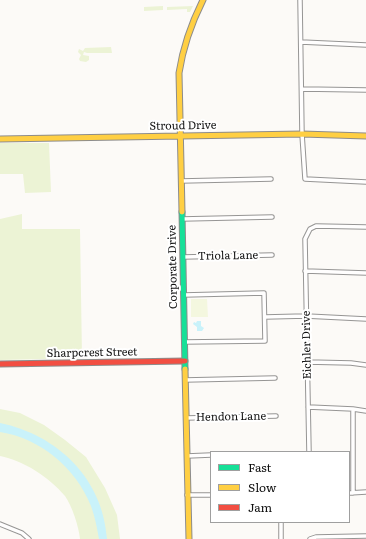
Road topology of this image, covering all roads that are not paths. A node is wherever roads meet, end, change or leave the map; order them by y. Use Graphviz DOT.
graph roads {
  1 [pos="203,0"];
  2 [pos="300,0"];
  3 [pos="301,42"];
  4 [pos="366,45"];
  5 [pos="302,89"];
  6 [pos="366,90"];
  7 [pos="302,134"];
  8 [pos="366,136"];
  9 [pos="180,137"];
  10 [pos="0,139"];
  11 [pos="271,179"];
  12 [pos="181,181"];
  13 [pos="366,182"];
  14 [pos="272,217"];
  15 [pos="182,219"];
  16 [pos="366,227"];
  17 [pos="272,256"];
  18 [pos="183,257"];
  19 [pos="305,271"];
  20 [pos="366,273"];
  21 [pos="184,295"];
  22 [pos="306,316"];
  23 [pos="265,317"];
  24 [pos="366,319"];
  25 [pos="184,342"];
  26 [pos="185,361"];
  27 [pos="307,362"];
  28 [pos="0,364"];
  29 [pos="366,365"];
  30 [pos="275,378"];
  31 [pos="185,380"];
  32 [pos="308,407"];
  33 [pos="353,409"];
  34 [pos="366,411"];
  35 [pos="276,416"];
  36 [pos="186,418"];
  37 [pos="309,451"];
  38 [pos="210,455"];
  39 [pos="187,456"];
  40 [pos="366,492"];
  41 [pos="351,493"];
  42 [pos="187,495"];
  43 [pos="210,495"];
  44 [pos="281,523"];
  45 [pos="0,524"];
  46 [pos="366,536"];
  47 [pos="29,539"];
  48 [pos="189,539"];
  49 [pos="281,539"];
  50 [pos="310,539"];
  1 -- 9 [label="street, Corporate Drive"];
  2 -- 3 [label="street"];
  3 -- 4 [label="street"];
  3 -- 5 [label="street"];
  5 -- 6 [label="street"];
  5 -- 7 [label="street"];
  7 -- 8 [label="street, Stroud Drive"];
  7 -- 9 [label="street, Stroud Drive"];
  7 -- 13 [label="street"];
  9 -- 10 [label="street, Stroud Drive"];
  9 -- 12 [label="street, Corporate Drive"];
  11 -- 12 [label="street"];
  12 -- 15 [label="street, Corporate Drive"];
  14 -- 15 [label="street"];
  15 -- 18 [label="street, Corporate Drive"];
  16 -- 19 [label="street, Eichler Drive"];
  17 -- 18 [label="street, Triola Lane"];
  18 -- 21 [label="street, Corporate Drive"];
  19 -- 20 [label="street"];
  19 -- 22 [label="street, Eichler Drive"];
  21 -- 23 [label="street"];
  21 -- 25 [label="street, Corporate Drive"];
  22 -- 23 [label="street"];
  22 -- 24 [label="street"];
  22 -- 27 [label="street, Eichler Drive"];
  23 -- 25 [label="street"];
  25 -- 26 [label="street, Corporate Drive"];
  26 -- 28 [label="street, Sharpcrest Street"];
  26 -- 31 [label="street, Corporate Drive"];
  27 -- 29 [label="street"];
  27 -- 32 [label="street, Eichler Drive"];
  30 -- 31 [label="street"];
  31 -- 36 [label="street, Corporate Drive"];
  32 -- 33 [label="street"];
  32 -- 37 [label="street, Eichler Drive"];
  33 -- 34 [label="street"];
  33 -- 41 [label="street"];
  35 -- 36 [label="street, Hendon Lane"];
  36 -- 39 [label="street, Corporate Drive"];
  38 -- 39 [label="street"];
  39 -- 42 [label="street, Corporate Drive"];
  40 -- 41 [label="street"];
  42 -- 43 [label="street"];
  42 -- 48 [label="street, Corporate Drive"];
  44 -- 49 [label="street"];
  45 -- 47 [label="street"];
  46 -- 50 [label="street"];
}
